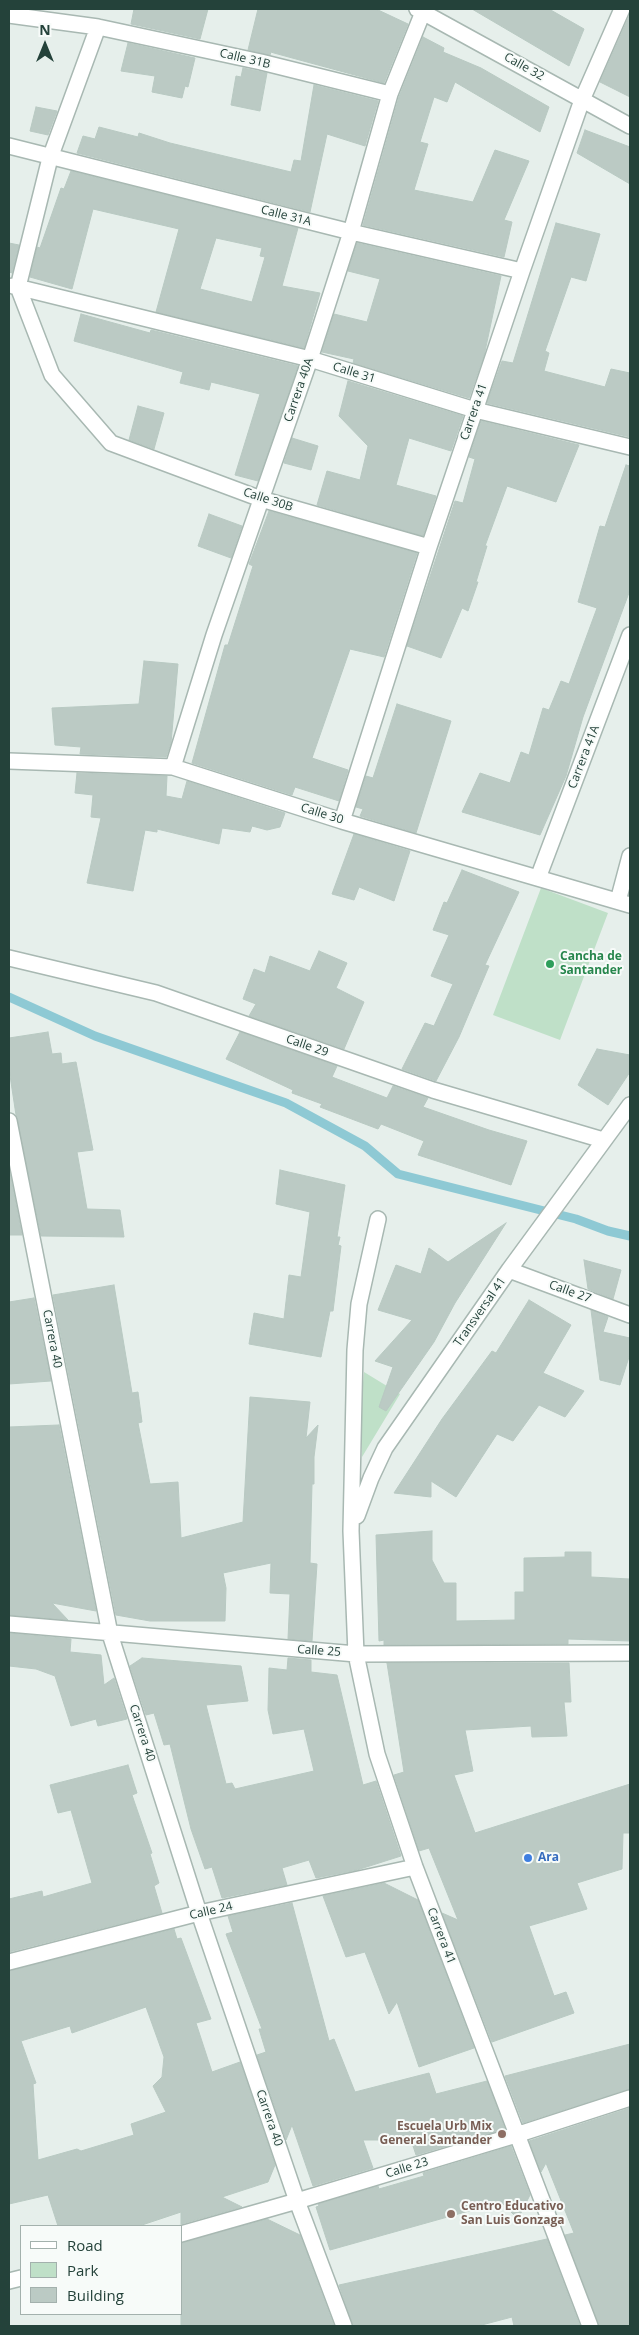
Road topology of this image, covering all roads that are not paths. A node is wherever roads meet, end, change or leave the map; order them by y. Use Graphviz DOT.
graph roads {
  1 [pos="622,9"];
  2 [pos="420,10"];
  3 [pos="9,15"];
  4 [pos="98,27"];
  5 [pos="390,94"];
  6 [pos="582,100"];
  7 [pos="630,126"];
  8 [pos="9,146"];
  9 [pos="50,158"];
  10 [pos="351,232"];
  11 [pos="522,271"];
  12 [pos="14,286"];
  13 [pos="310,359"];
  14 [pos="475,410"];
  15 [pos="630,447"];
  16 [pos="261,499"];
  17 [pos="429,547"];
  18 [pos="630,636"];
  19 [pos="9,761"];
  20 [pos="173,767"];
  21 [pos="342,821"];
  22 [pos="630,856"];
  23 [pos="538,878"];
  24 [pos="624,903"];
  25 [pos="9,958"];
  26 [pos="630,1105"];
  27 [pos="9,1121"];
  28 [pos="603,1140"];
  29 [pos="378,1219"];
  30 [pos="509,1270"];
  31 [pos="630,1315"];
  32 [pos="351,1531"];
  33 [pos="9,1624"];
  34 [pos="110,1634"];
  35 [pos="630,1653"];
  36 [pos="356,1654"];
  37 [pos="416,1867"];
  38 [pos="199,1913"];
  39 [pos="9,1962"];
  40 [pos="630,2098"];
  41 [pos="516,2135"];
  42 [pos="298,2201"];
  43 [pos="182,2234"];
  44 [pos="344,2326"];
  45 [pos="590,2326"];
  1 -- 6 [label="street, Carrera 41"];
  2 -- 5 [label="street, Carrera 40A"];
  2 -- 6 [label="street, Calle 32"];
  3 -- 4 [label="street, Calle 31B"];
  4 -- 5 [label="street, Calle 31B"];
  4 -- 9 [label="street"];
  5 -- 10 [label="street, Carrera 40A"];
  6 -- 7 [label="street, Calle 32"];
  6 -- 11 [label="street, Carrera 41"];
  8 -- 9 [label="street, Calle 31A"];
  9 -- 10 [label="street, Calle 31A"];
  9 -- 12 [label="street"];
  10 -- 11 [label="street, Calle 31A"];
  10 -- 13 [label="street, Carrera 40A"];
  11 -- 14 [label="street, Carrera 41"];
  12 -- 13 [label="street, Calle 31"];
  12 -- 16 [label="street, Calle 30B"];
  13 -- 14 [label="street, Calle 31"];
  13 -- 16 [label="street, Carrera 40A"];
  14 -- 15 [label="street, Calle 31"];
  14 -- 17 [label="street, Carrera 41"];
  16 -- 17 [label="street, Calle 30B"];
  16 -- 20 [label="street, Carrera 40A"];
  17 -- 21 [label="street, Carrera 41"];
  18 -- 23 [label="street, Carrera 41A"];
  19 -- 20 [label="street, Calle 30"];
  20 -- 21 [label="street, Calle 30"];
  21 -- 23 [label="street, Calle 30"];
  22 -- 24 [label="street"];
  23 -- 24 [label="street, Calle 30"];
  25 -- 28 [label="street, Calle 29"];
  26 -- 28 [label="street, Transversal 41"];
  27 -- 34 [label="street, Carrera 40"];
  28 -- 30 [label="street, Transversal 41"];
  29 -- 32 [label="street"];
  30 -- 31 [label="street, Calle 27"];
  30 -- 32 [label="street, Transversal 41"];
  32 -- 36 [label="street, Carrera 41"];
  33 -- 34 [label="street, Calle 25"];
  34 -- 36 [label="street, Calle 25"];
  34 -- 38 [label="street, Carrera 40"];
  35 -- 36 [label="street, Calle 25"];
  36 -- 37 [label="street, Carrera 41"];
  37 -- 38 [label="street, Calle 24"];
  37 -- 41 [label="street, Carrera 41"];
  38 -- 39 [label="street, Calle 24"];
  38 -- 42 [label="street, Carrera 40"];
  40 -- 41 [label="street, Calle 23"];
  41 -- 42 [label="street, Calle 23"];
  41 -- 45 [label="street, Carrera 41"];
  42 -- 43 [label="street, Calle 23"];
  42 -- 44 [label="street, Carrera 40"];
}
